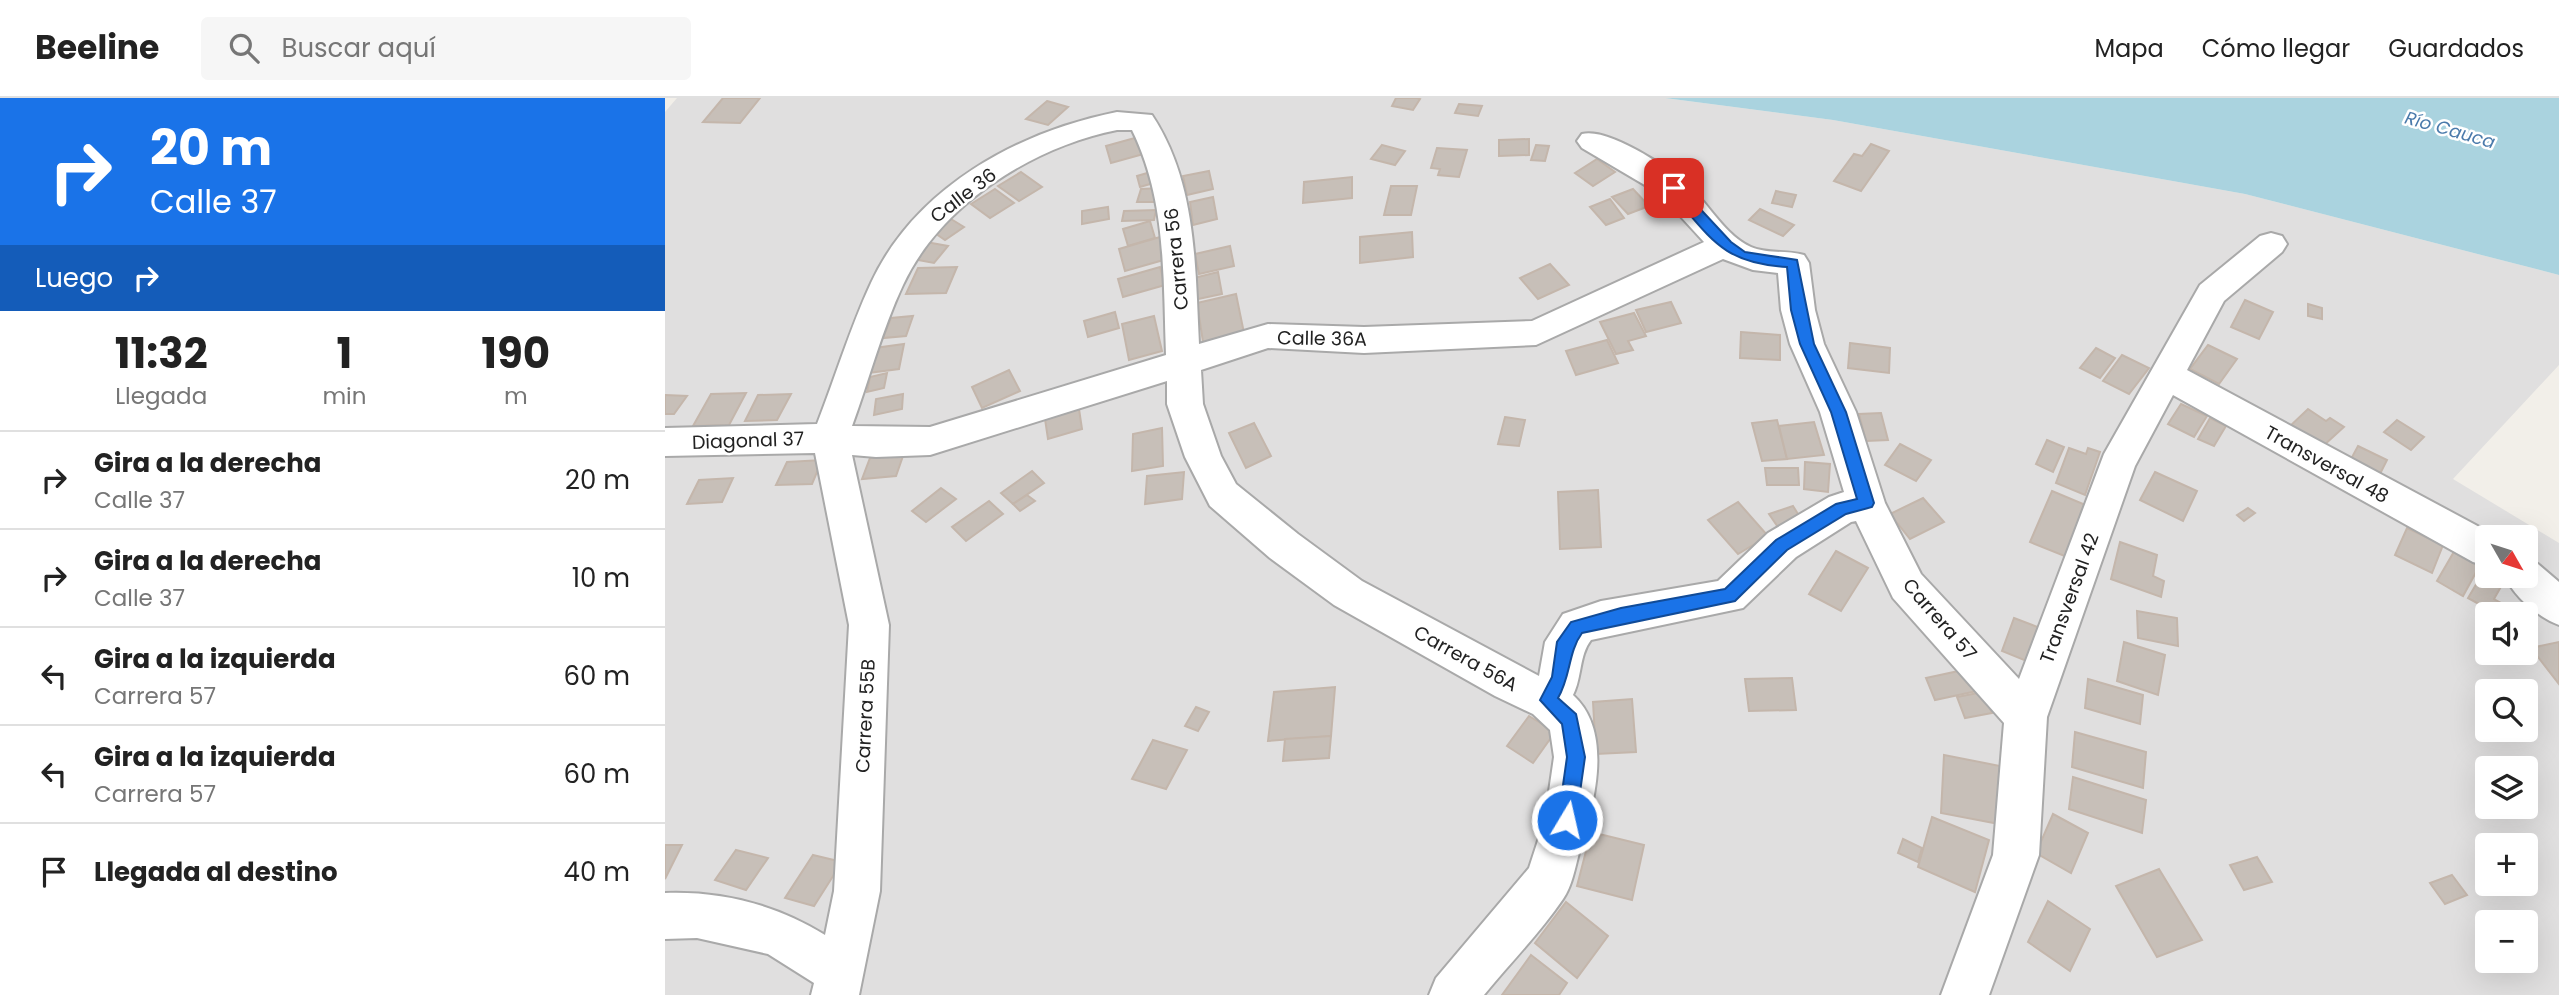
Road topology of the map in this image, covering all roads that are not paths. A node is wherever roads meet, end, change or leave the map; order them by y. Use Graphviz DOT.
graph roads {
  1 [pos="1142,121"];
  2 [pos="1592,141"];
  3 [pos="2271,244"];
  4 [pos="1726,246"];
  5 [pos="1185,362"];
  6 [pos="2169,376"];
  7 [pos="830,438"];
  8 [pos="665,442"];
  9 [pos="1866,503"];
  10 [pos="2475,543"];
  11 [pos="2538,588"];
  12 [pos="2559,607"];
  13 [pos="1548,700"];
  14 [pos="2026,717"];
  15 [pos="665,916"];
  16 [pos="839,984"];
  17 [pos="1453,995"];
  18 [pos="1965,995"];
  1 -- 5 [label="street, Carrera 56"];
  1 -- 7 [label="street, Calle 36"];
  2 -- 4 [label="street, Carrera 57"];
  3 -- 6 [label="street, Transversal 42"];
  4 -- 5 [label="street, Calle 36A"];
  4 -- 9 [label="street, Carrera 57"];
  5 -- 7 [label="street, Calle 36A"];
  5 -- 13 [label="street, Carrera 56A"];
  6 -- 10 [label="street, Transversal 48"];
  6 -- 14 [label="street, Transversal 42"];
  7 -- 8 [label="street, Diagonal 37"];
  7 -- 16 [label="street, Carrera 55B"];
  9 -- 13 [label="street"];
  9 -- 14 [label="street, Carrera 57"];
  11 -- 12 [label="street"];
  13 -- 17 [label="street, Carrera 56A"];
  14 -- 18 [label="street, Transversal 42"];
  15 -- 16 [label="street"];
}
